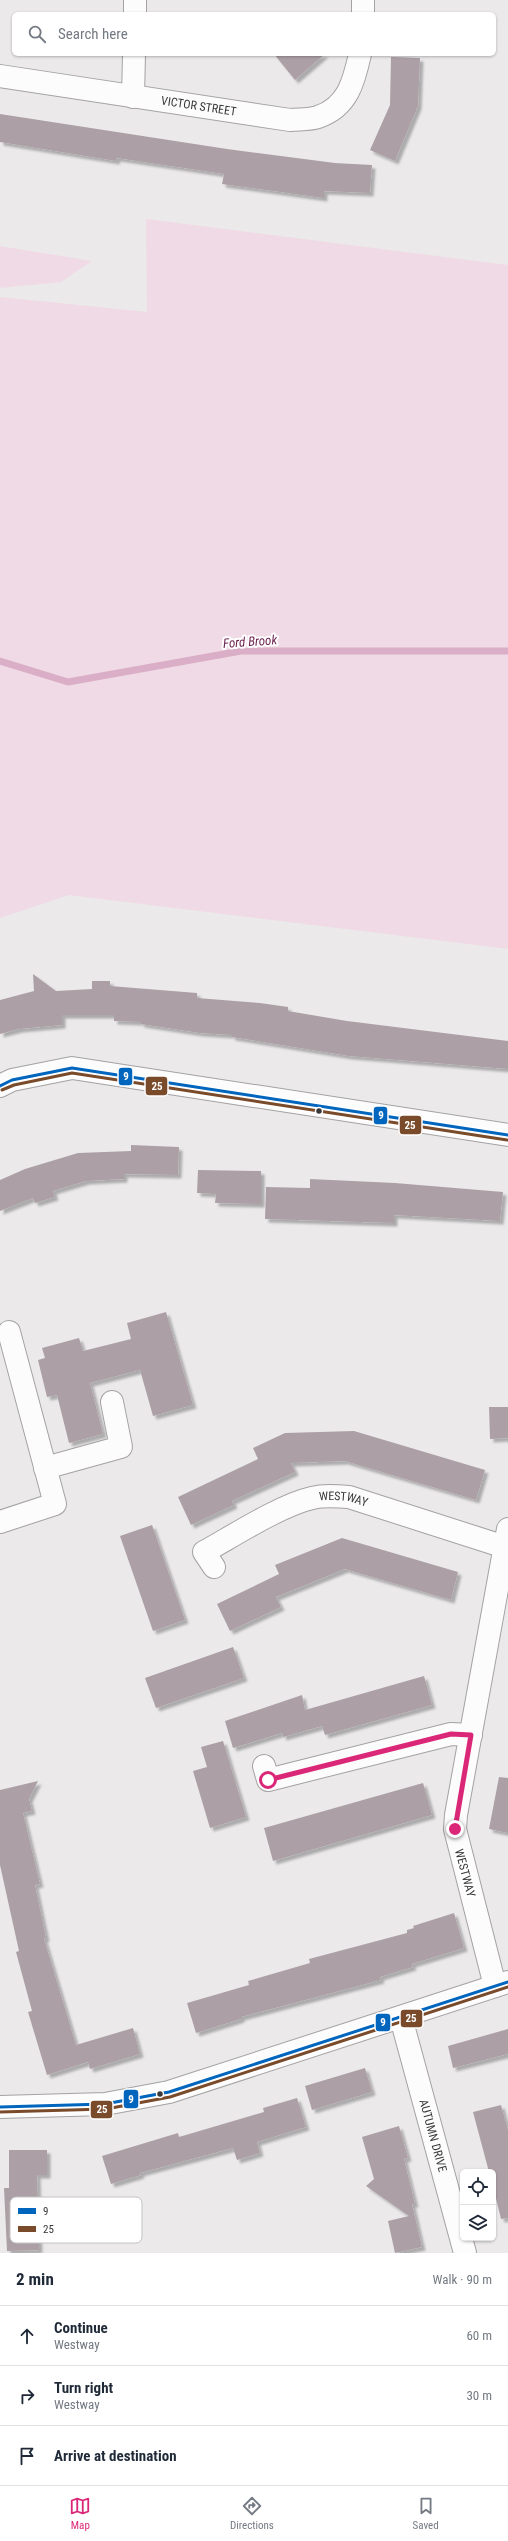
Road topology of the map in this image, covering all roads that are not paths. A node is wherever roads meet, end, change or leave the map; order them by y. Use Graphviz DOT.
graph roads {
  1 [pos="135,0"];
  2 [pos="363,0"];
  3 [pos="135,12"];
  4 [pos="363,12"];
  5 [pos="134,56"];
  6 [pos="360,56"];
  7 [pos="0,76"];
  8 [pos="133,97"];
  9 [pos="0,1086"];
  10 [pos="508,1135"];
  11 [pos="9,1332"];
  12 [pos="112,1402"];
  13 [pos="45,1468"];
  14 [pos="0,1522"];
  15 [pos="506,1538"];
  16 [pos="214,1567"];
  17 [pos="471,1735"];
  18 [pos="264,1766"];
  19 [pos="502,1984"];
  20 [pos="401,2018"];
  21 [pos="0,2107"];
  22 [pos="465,2253"];
  1 -- 3 [label="street"];
  2 -- 4 [label="street"];
  5 -- 8 [label="street"];
  6 -- 8 [label="street, VICTOR STREET"];
  7 -- 8 [label="street, VICTOR STREET"];
  9 -- 10 [label="street"];
  11 -- 13 [label="street"];
  12 -- 13 [label="street"];
  13 -- 14 [label="street"];
  15 -- 16 [label="street, WESTWAY"];
  15 -- 17 [label="street, WESTWAY"];
  17 -- 18 [label="street"];
  17 -- 19 [label="street, WESTWAY"];
  19 -- 20 [label="street"];
  20 -- 21 [label="street"];
  20 -- 22 [label="street, AUTUMN DRIVE"];
}
